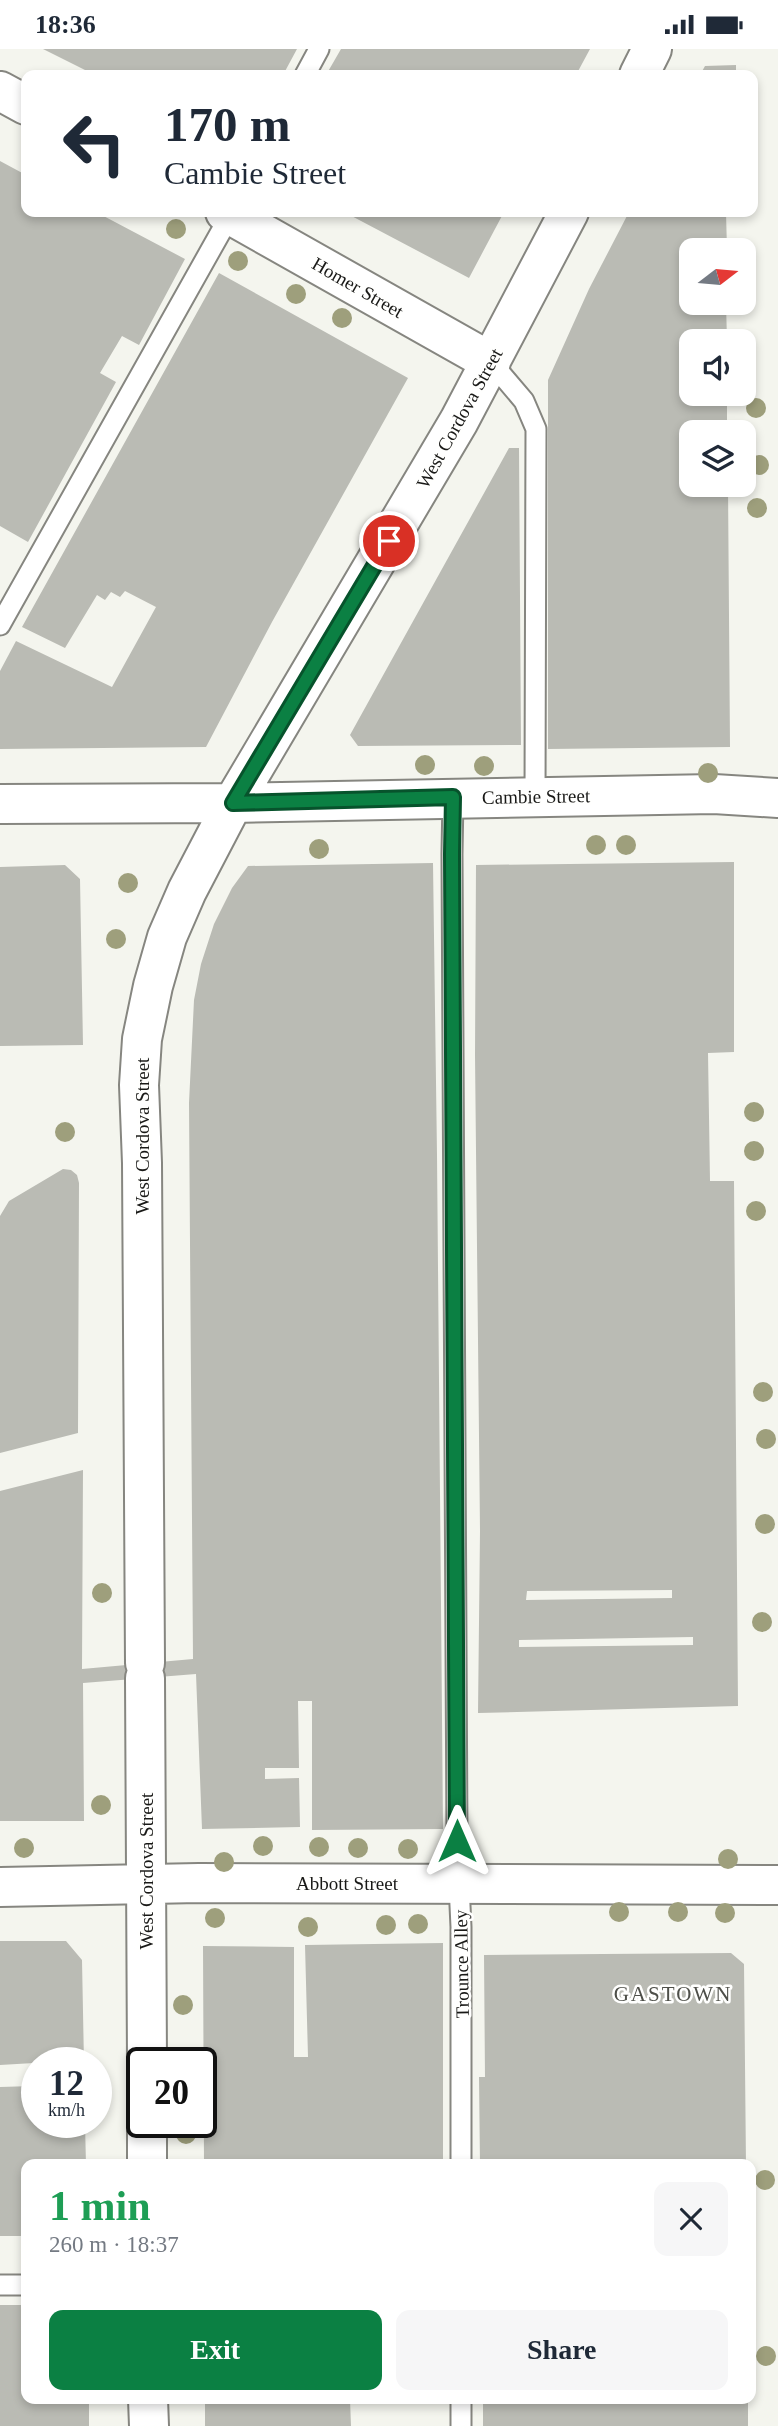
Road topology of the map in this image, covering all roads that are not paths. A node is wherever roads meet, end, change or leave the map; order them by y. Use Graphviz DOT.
graph roads {
  1 [pos="319,49"];
  2 [pos="652,49"];
  3 [pos="308,70"];
  4 [pos="642,70"];
  5 [pos="0,91"];
  6 [pos="21,102"];
  7 [pos="227,217"];
  8 [pos="236,217"];
  9 [pos="566,217"];
  10 [pos="491,362"];
  11 [pos="0,625"];
  12 [pos="453,797"];
  13 [pos="534,797"];
  14 [pos="778,798"];
  15 [pos="233,803"];
  16 [pos="0,804"];
  17 [pos="459,1883"];
  18 [pos="146,1885"];
  19 [pos="778,1885"];
  20 [pos="0,1887"];
  21 [pos="147,2047"];
  22 [pos="147,2138"];
  23 [pos="147,2159"];
  24 [pos="461,2159"];
  25 [pos="0,2285"];
  26 [pos="21,2285"];
  27 [pos="148,2404"];
  28 [pos="461,2404"];
  29 [pos="149,2426"];
  30 [pos="461,2426"];
  1 -- 3 [label="lane"];
  2 -- 4 [label="main road"];
  5 -- 6 [label="main road"];
  7 -- 11 [label="lane"];
  8 -- 10 [label="main road, Homer Street"];
  9 -- 10 [label="main road, West Cordova Street"];
  10 -- 13 [label="lane"];
  10 -- 15 [label="main road, West Cordova Street"];
  12 -- 13 [label="main road, Cambie Street"];
  12 -- 15 [label="main road, Cambie Street"];
  12 -- 17 [label="lane, Trounce Alley"];
  13 -- 14 [label="main road, Cambie Street"];
  15 -- 16 [label="main road, Cambie Street"];
  15 -- 18 [label="main road, West Cordova Street"];
  17 -- 18 [label="main road, Abbott Street"];
  17 -- 19 [label="main road, Abbott Street"];
  17 -- 24 [label="lane, Trounce Alley"];
  18 -- 20 [label="main road, Abbott Street"];
  18 -- 21 [label="main road, West Cordova Street"];
  22 -- 23 [label="main road"];
  25 -- 26 [label="lane"];
  27 -- 29 [label="main road"];
  28 -- 30 [label="lane"];
}
